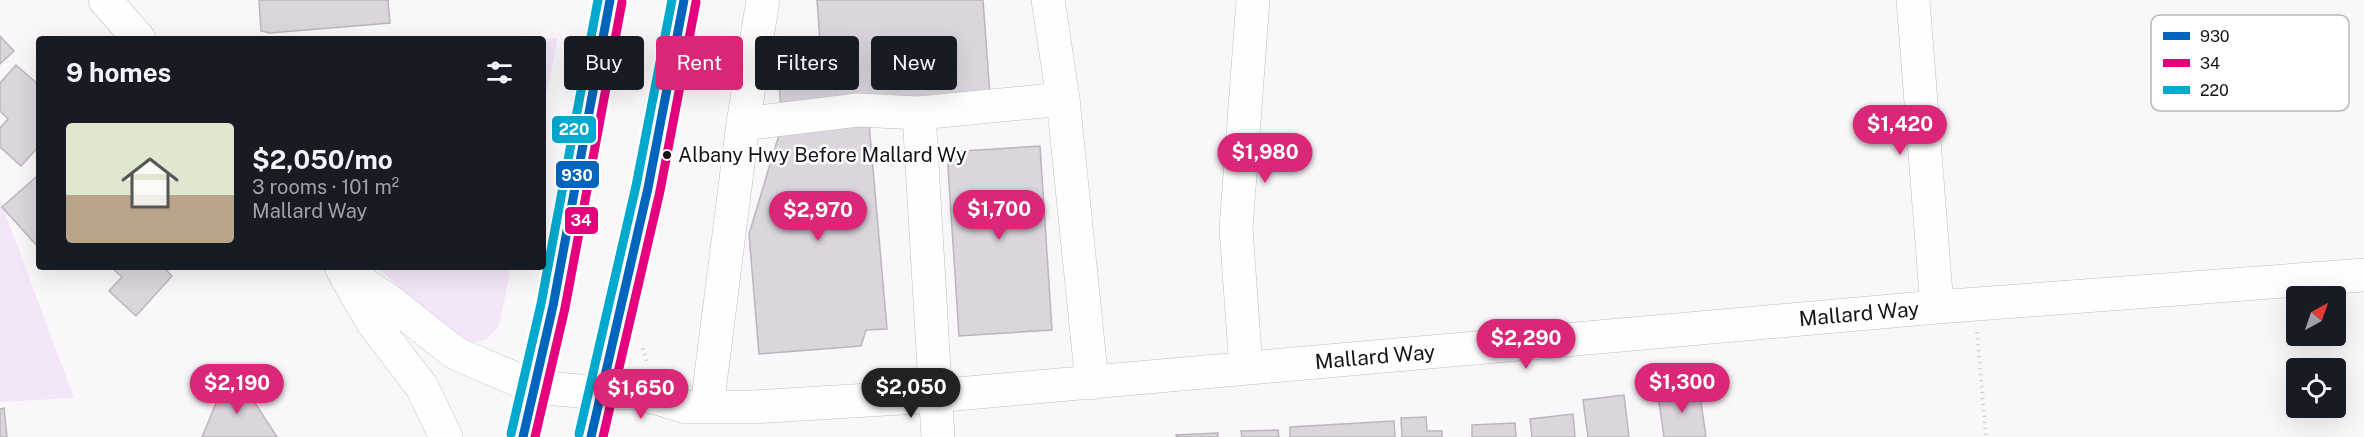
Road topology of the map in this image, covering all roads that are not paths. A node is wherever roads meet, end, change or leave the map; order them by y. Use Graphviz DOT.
graph roads {
  1 [pos="105,0"];
  2 [pos="610,0"];
  3 [pos="684,0"];
  4 [pos="763,0"];
  5 [pos="1048,0"];
  6 [pos="1253,0"];
  7 [pos="1913,0"];
  8 [pos="136,36"];
  9 [pos="1063,99"];
  10 [pos="919,113"];
  11 [pos="743,124"];
  12 [pos="343,270"];
  13 [pos="345,270"];
  14 [pos="2364,275"];
  15 [pos="1937,308"];
  16 [pos="1246,369"];
  17 [pos="1092,382"];
  18 [pos="534,387"];
  19 [pos="602,393"];
  20 [pos="934,396"];
  21 [pos="696,407"];
  22 [pos="446,437"];
  23 [pos="523,437"];
  24 [pos="591,437"];
  25 [pos="938,437"];
  1 -- 8 [label="main road"];
  2 -- 18 [label="main road"];
  3 -- 19 [label="main road"];
  4 -- 11 [label="main road"];
  5 -- 9 [label="main road"];
  6 -- 16 [label="main road"];
  7 -- 15 [label="main road"];
  9 -- 10 [label="main road"];
  9 -- 17 [label="main road"];
  10 -- 11 [label="main road"];
  10 -- 20 [label="main road"];
  11 -- 21 [label="main road"];
  12 -- 22 [label="main road"];
  13 -- 18 [label="main road, Mallard Way"];
  14 -- 15 [label="main road, Mallard Way"];
  15 -- 16 [label="main road, Mallard Way"];
  16 -- 17 [label="main road, Mallard Way"];
  17 -- 20 [label="main road, Mallard Way"];
  18 -- 19 [label="main road, Mallard Way"];
  18 -- 23 [label="main road"];
  19 -- 21 [label="main road, Mallard Way"];
  19 -- 24 [label="main road"];
  20 -- 21 [label="main road, Mallard Way"];
  20 -- 25 [label="main road"];
}
